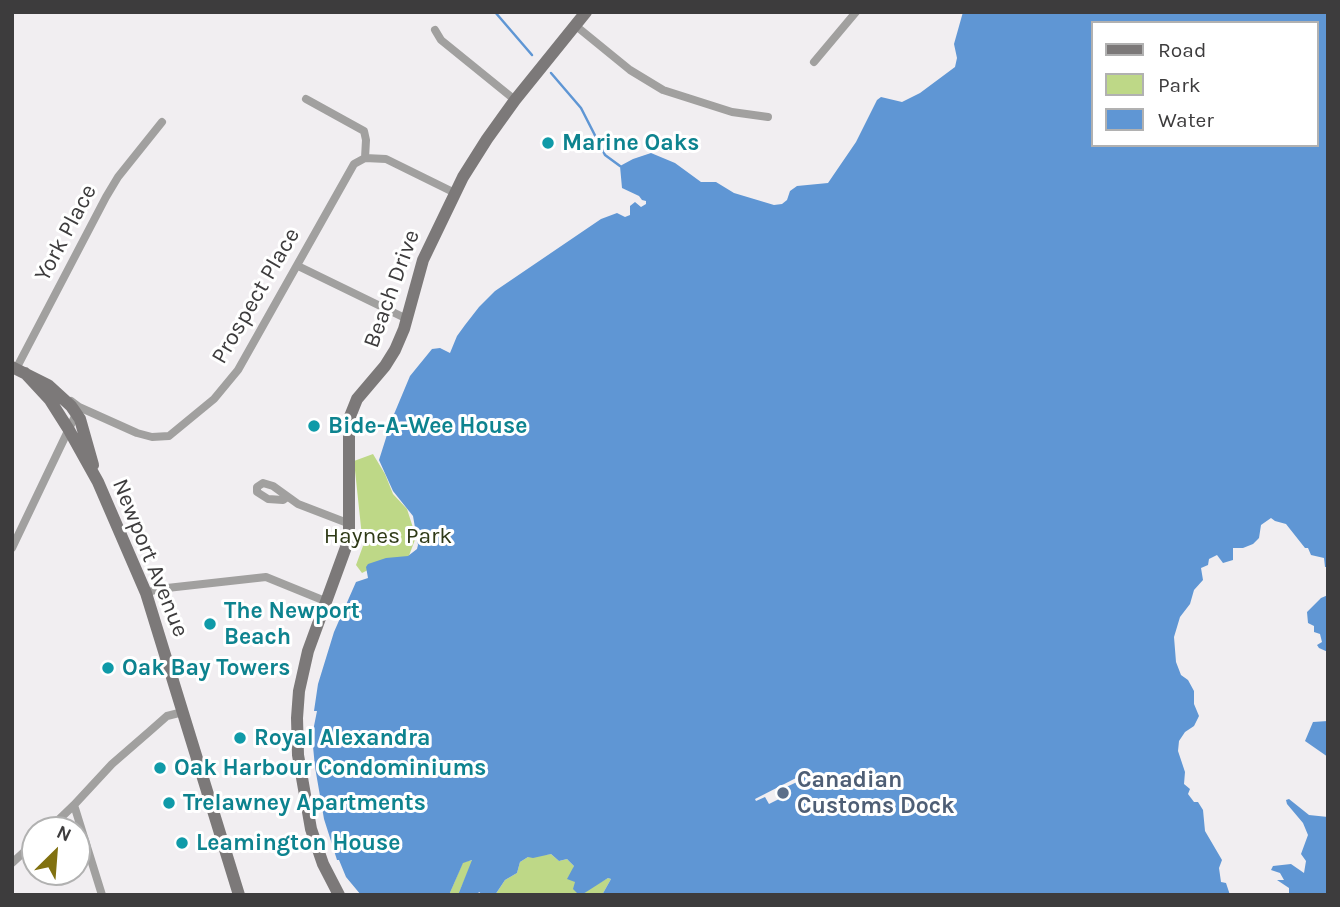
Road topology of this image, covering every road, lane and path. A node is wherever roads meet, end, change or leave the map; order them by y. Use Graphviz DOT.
graph roads {
  1 [pos="586,12"];
  2 [pos="856,12"];
  3 [pos="576,26"];
  4 [pos="435,30"];
  5 [pos="814,62"];
  6 [pos="306,99"];
  7 [pos="515,100"];
  8 [pos="768,117"];
  9 [pos="162,122"];
  10 [pos="365,158"];
  11 [pos="455,193"];
  12 [pos="298,266"];
  13 [pos="407,318"];
  14 [pos="18,370"];
  15 [pos="78,411"];
  16 [pos="69,430"];
  17 [pos="98,482"];
  18 [pos="287,497"];
  19 [pos="349,524"];
  20 [pos="12,548"];
  21 [pos="146,593"];
  22 [pos="325,601"];
  23 [pos="183,712"];
  24 [pos="74,805"];
  25 [pos="63,816"];
  26 [pos="102,895"];
  27 [pos="239,895"];
  28 [pos="339,895"];
  1 -- 3 [label="main road, Beach Drive"];
  2 -- 5 [label="street"];
  3 -- 7 [label="main road, Beach Drive"];
  3 -- 8 [label="street"];
  4 -- 7 [label="street"];
  6 -- 10 [label="street"];
  7 -- 11 [label="main road, Beach Drive"];
  9 -- 14 [label="street, York Place"];
  10 -- 11 [label="street"];
  10 -- 12 [label="street, Prospect Place"];
  11 -- 13 [label="main road, Beach Drive"];
  12 -- 13 [label="street"];
  12 -- 15 [label="street, Prospect Place"];
  13 -- 19 [label="main road, Beach Drive"];
  14 -- 15 [label="main road"];
  14 -- 16 [label="main road, Newport Avenue"];
  15 -- 16 [label="street"];
  15 -- 17 [label="main road"];
  16 -- 17 [label="main road, Newport Avenue"];
  16 -- 20 [label="street"];
  17 -- 21 [label="main road, Newport Avenue"];
  18 -- 19 [label="street"];
  19 -- 22 [label="main road, Beach Drive"];
  21 -- 22 [label="street"];
  21 -- 23 [label="main road, Newport Avenue"];
  22 -- 28 [label="main road, Beach Drive"];
  23 -- 24 [label="street"];
  23 -- 27 [label="main road, Newport Avenue"];
  24 -- 25 [label="street"];
  24 -- 26 [label="street"];
}
